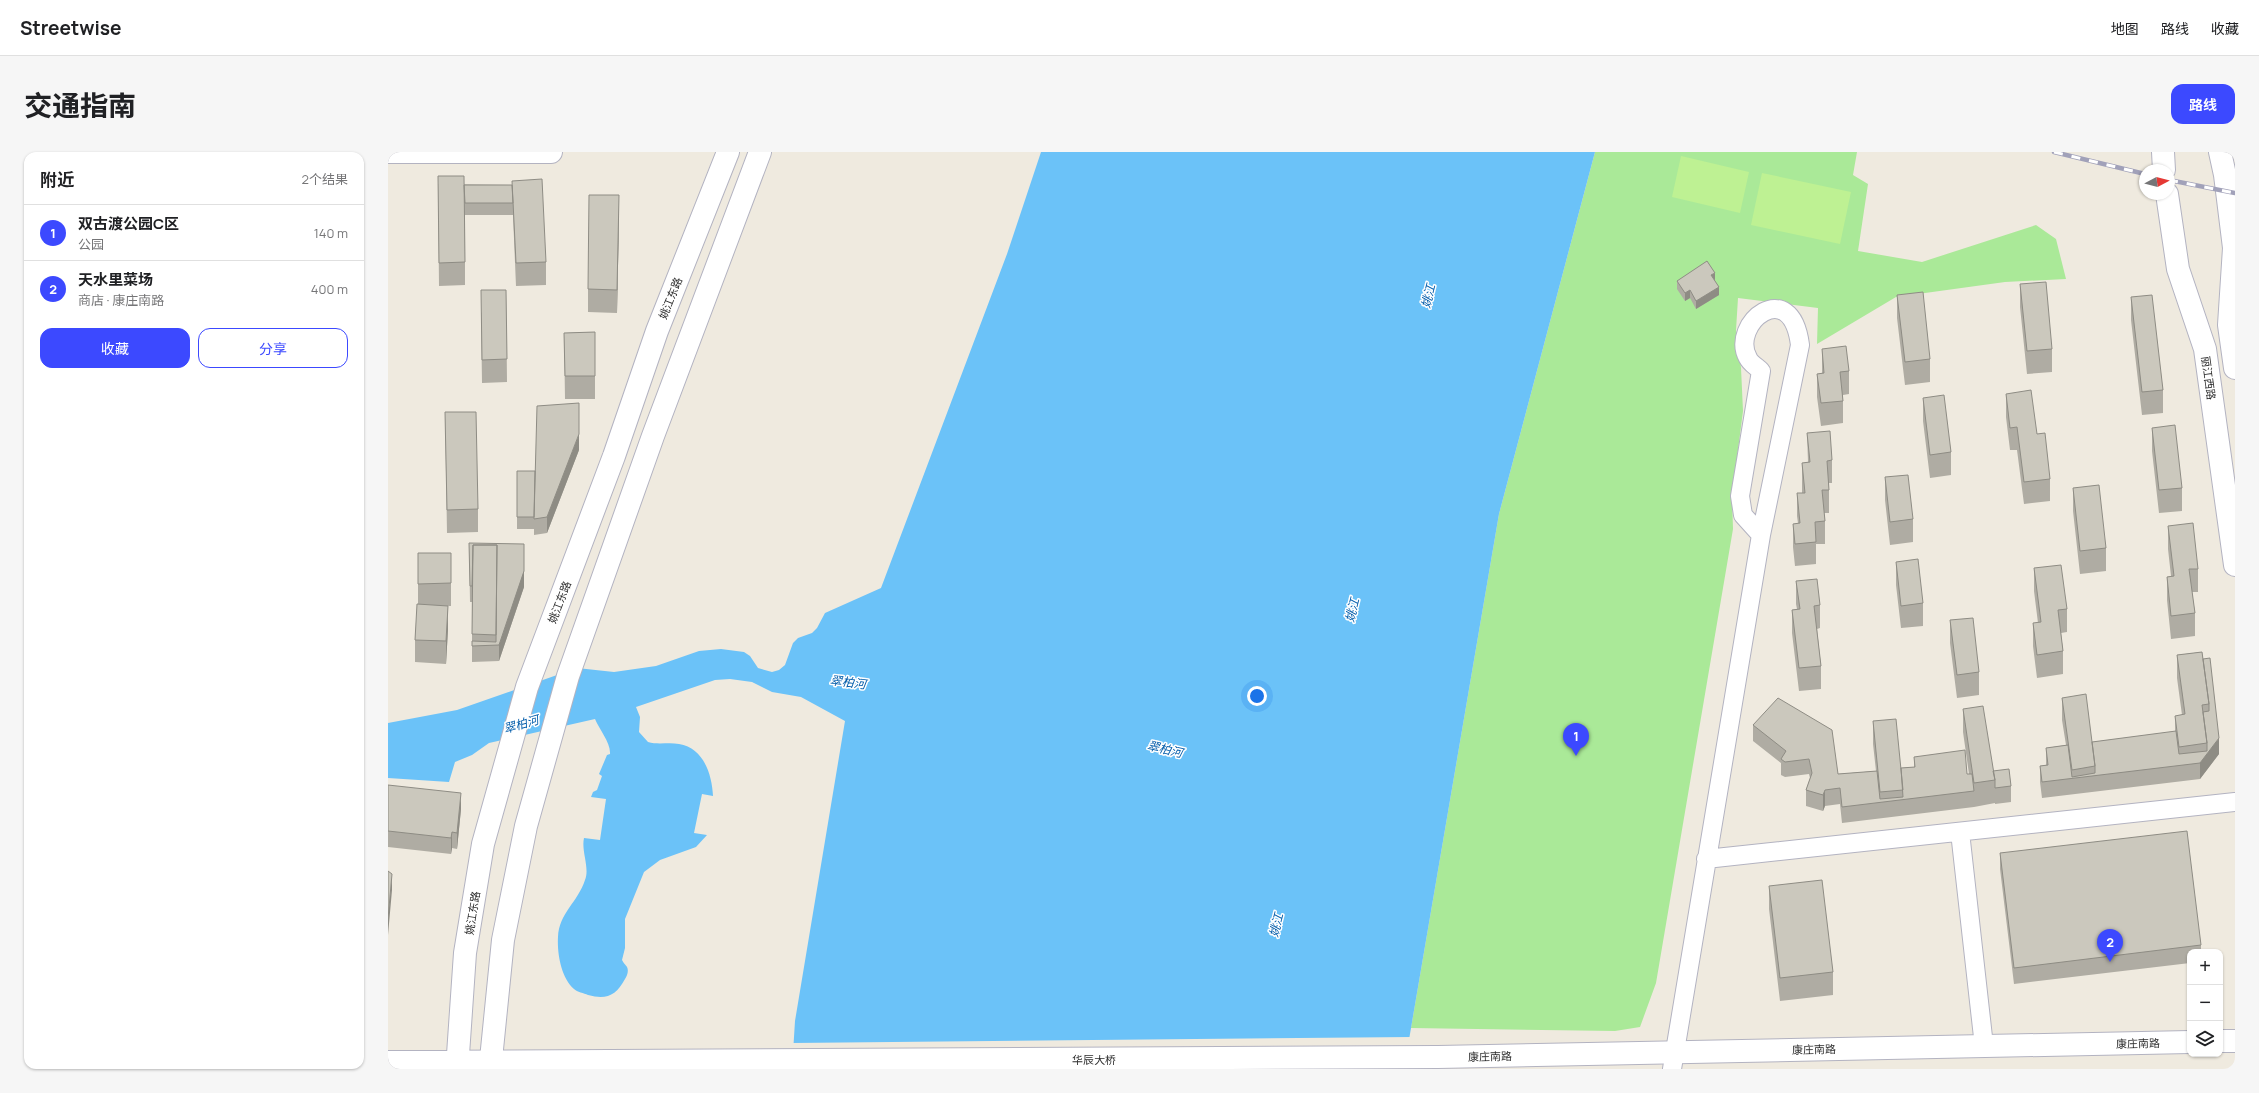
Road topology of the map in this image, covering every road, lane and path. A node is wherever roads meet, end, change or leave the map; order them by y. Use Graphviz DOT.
graph roads {
  1 [pos="388,152"];
  2 [pos="551,152"];
  3 [pos="729,152"];
  4 [pos="2163,152"];
  5 [pos="2220,152"];
  6 [pos="758,156"];
  7 [pos="2164,164"];
  8 [pos="2168,200"];
  9 [pos="2235,368"];
  10 [pos="1761,535"];
  11 [pos="2235,565"];
  12 [pos="2235,802"];
  13 [pos="1960,832"];
  14 [pos="1706,859"];
  15 [pos="2223,1041"];
  16 [pos="2235,1041"];
  17 [pos="2187,1042"];
  18 [pos="1984,1046"];
  19 [pos="1438,1057"];
  20 [pos="1673,1060"];
  21 [pos="388,1062"];
  22 [pos="457,1066"];
  23 [pos="490,1066"];
  1 -- 2 [label="main road"];
  3 -- 6 [label="main road"];
  3 -- 22 [label="main road, 姚江东路"];
  4 -- 7 [label="main road"];
  5 -- 9 [label="main road"];
  6 -- 23 [label="main road"];
  8 -- 11 [label="main road, 丽江西路"];
  10 -- 10 [label="street"];
  10 -- 14 [label="street"];
  12 -- 13 [label="street"];
  13 -- 14 [label="street"];
  13 -- 18 [label="street"];
  14 -- 20 [label="street"];
  15 -- 16 [label="main road"];
  17 -- 18 [label="main road, 康庄南路"];
  18 -- 20 [label="main road, 康庄南路"];
  19 -- 20 [label="main road, 康庄南路"];
  19 -- 23 [label="main road, 华辰大桥"];
  21 -- 22 [label="main road, 华辰大桥"];
  22 -- 23 [label="main road, 华辰大桥"];
}
